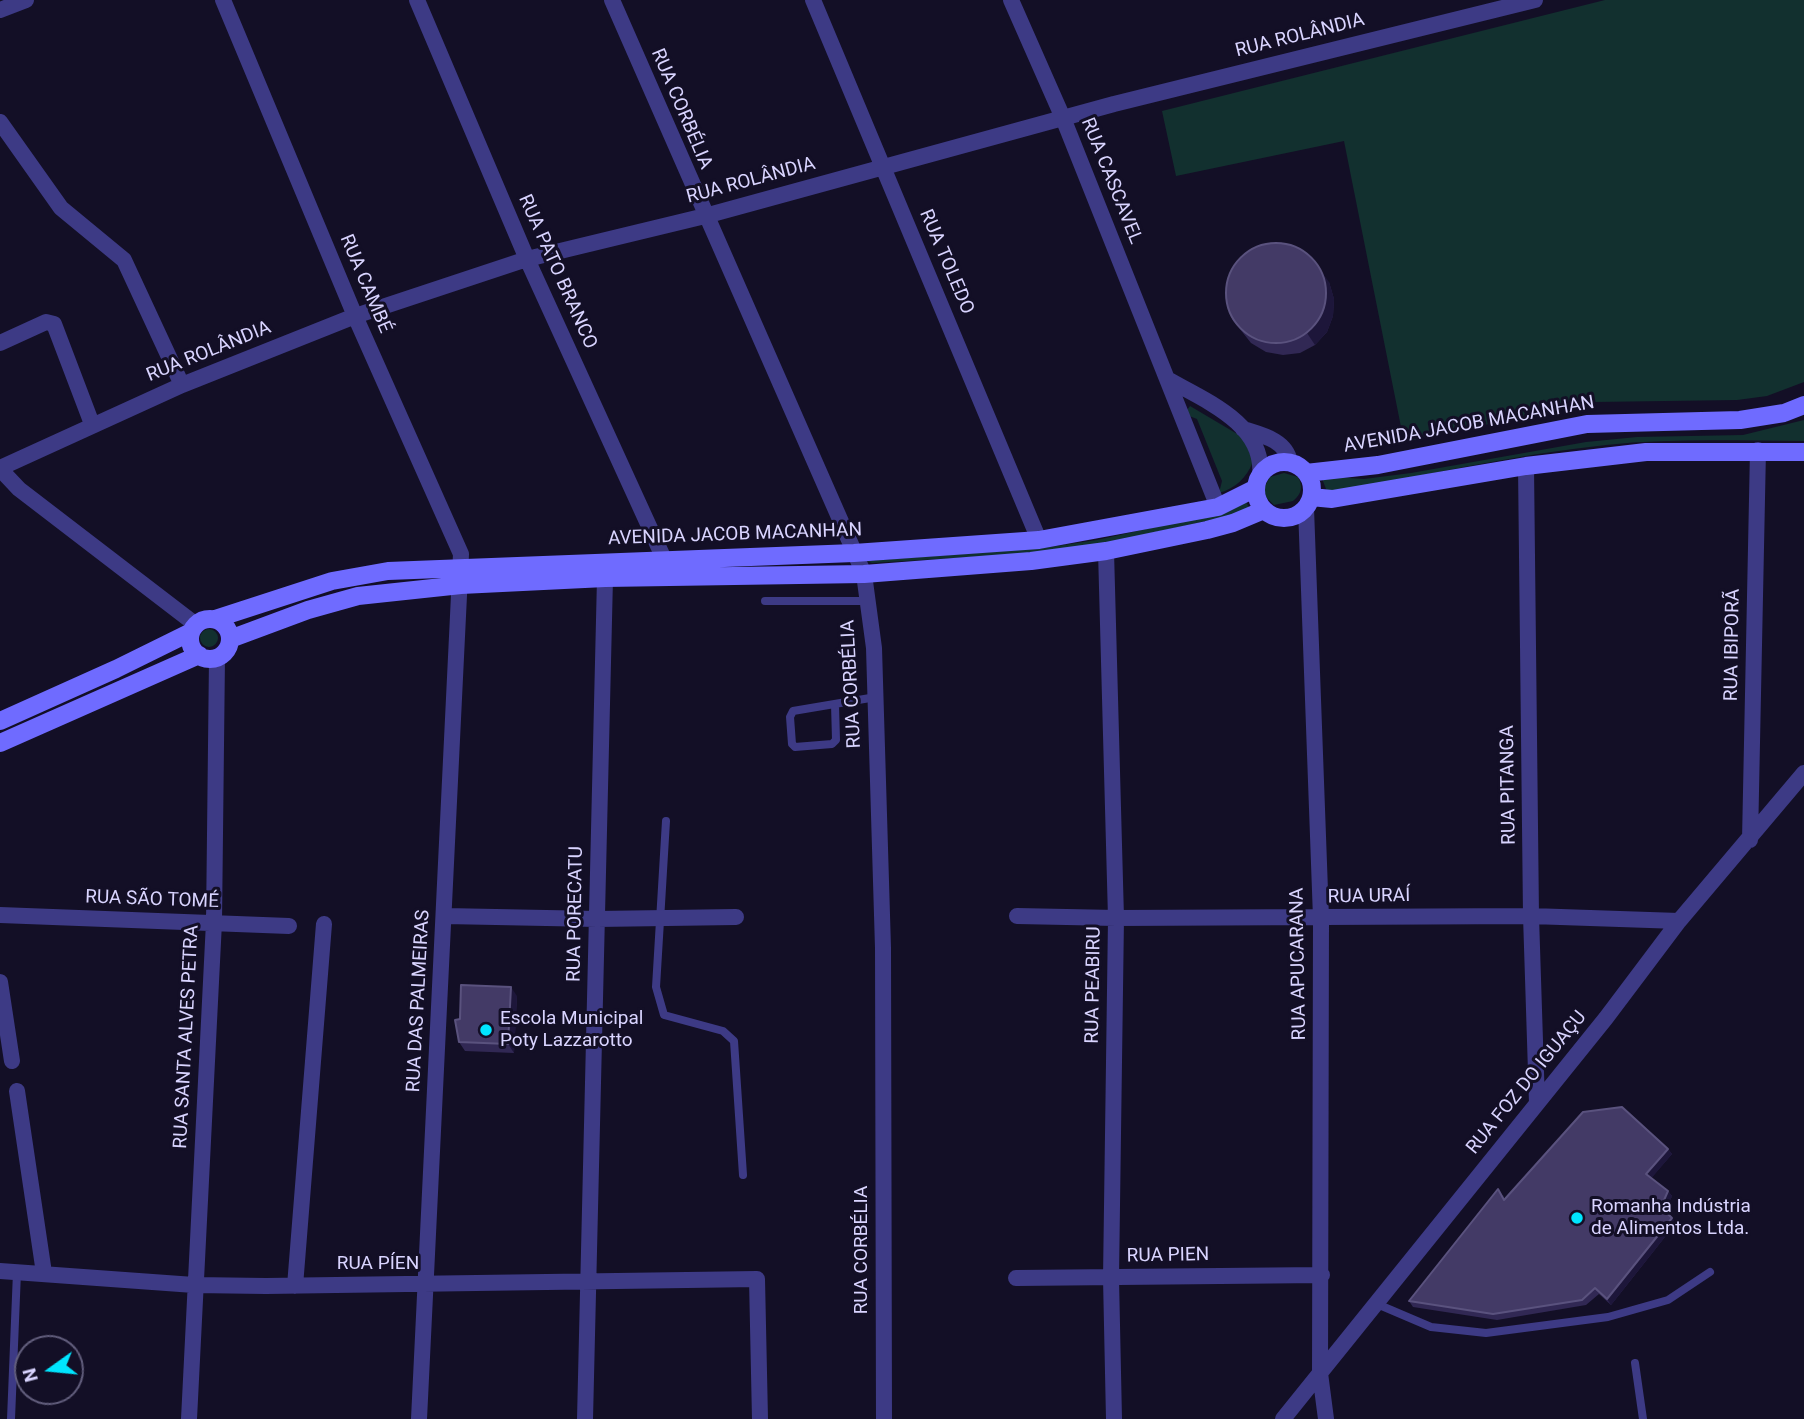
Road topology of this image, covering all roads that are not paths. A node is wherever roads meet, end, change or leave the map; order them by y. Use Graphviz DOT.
graph roads {
  1 [pos="26,0"];
  2 [pos="223,0"];
  3 [pos="418,0"];
  4 [pos="611,0"];
  5 [pos="813,0"];
  6 [pos="1011,0"];
  7 [pos="1535,0"];
  8 [pos="0,10"];
  9 [pos="1063,118"];
  10 [pos="0,122"];
  11 [pos="883,167"];
  12 [pos="705,216"];
  13 [pos="527,259"];
  14 [pos="355,316"];
  15 [pos="0,343"];
  16 [pos="1167,379"];
  17 [pos="182,385"];
  18 [pos="1804,405"];
  19 [pos="92,424"];
  20 [pos="1243,429"];
  21 [pos="1758,450"];
  22 [pos="1804,452"];
  23 [pos="1290,462"];
  24 [pos="1526,466"];
  25 [pos="0,468"];
  26 [pos="1306,473"];
  27 [pos="1258,482"];
  28 [pos="1308,503"];
  29 [pos="1217,507"];
  30 [pos="1264,510"];
  31 [pos="1039,540"];
  32 [pos="1105,551"];
  33 [pos="854,553"];
  34 [pos="664,559"];
  35 [pos="462,566"];
  36 [pos="864,574"];
  37 [pos="605,578"];
  38 [pos="461,585"];
  39 [pos="765,601"];
  40 [pos="868,601"];
  41 [pos="215,619"];
  42 [pos="193,628"];
  43 [pos="230,639"];
  44 [pos="199,656"];
  45 [pos="217,657"];
  46 [pos="876,697"];
  47 [pos="835,704"];
  48 [pos="0,722"];
  49 [pos="0,743"];
  50 [pos="1804,773"];
  51 [pos="666,821"];
  52 [pos="1750,840"];
  53 [pos="7,916"];
  54 [pos="444,916"];
  55 [pos="1017,916"];
  56 [pos="1531,916"];
  57 [pos="659,917"];
  58 [pos="736,917"];
  59 [pos="1116,918"];
  60 [pos="1321,918"];
  61 [pos="597,919"];
  62 [pos="1679,921"];
  63 [pos="214,922"];
  64 [pos="324,924"];
  65 [pos="289,926"];
  66 [pos="0,982"];
  67 [pos="12,1061"];
  68 [pos="17,1091"];
  69 [pos="1537,1103"];
  70 [pos="743,1175"];
  71 [pos="8,1271"];
  72 [pos="1710,1272"];
  73 [pos="44,1273"];
  74 [pos="1322,1275"];
  75 [pos="1016,1278"];
  76 [pos="1111,1278"];
  77 [pos="590,1283"];
  78 [pos="194,1285"];
  79 [pos="426,1285"];
  80 [pos="295,1286"];
  81 [pos="1377,1304"];
  82 [pos="1635,1363"];
  83 [pos="1321,1373"];
  84 [pos="11,1419"];
  85 [pos="189,1419"];
  86 [pos="419,1419"];
  87 [pos="585,1419"];
  88 [pos="760,1419"];
  89 [pos="884,1419"];
  90 [pos="1114,1419"];
  91 [pos="1283,1419"];
  92 [pos="1326,1419"];
  93 [pos="1643,1419"];
  1 -- 8 [label="street"];
  2 -- 14 [label="street, RUA CAMBÉ"];
  3 -- 13 [label="street, RUA PATO BRANCO"];
  4 -- 12 [label="street, RUA CORBÉLIA"];
  5 -- 11 [label="street, RUA TOLEDO"];
  6 -- 9 [label="street, RUA CASCAVEL"];
  7 -- 9 [label="street, RUA ROLÂNDIA"];
  9 -- 11 [label="street, RUA ROLÂNDIA"];
  9 -- 16 [label="street, RUA CASCAVEL"];
  10 -- 17 [label="street"];
  11 -- 12 [label="street, RUA ROLÂNDIA"];
  11 -- 31 [label="street, RUA TOLEDO"];
  12 -- 13 [label="street, RUA ROLÂNDIA"];
  12 -- 33 [label="street, RUA CORBÉLIA"];
  13 -- 14 [label="street, RUA ROLÂNDIA"];
  13 -- 34 [label="street, RUA PATO BRANCO"];
  14 -- 17 [label="street, RUA ROLÂNDIA"];
  14 -- 35 [label="street, RUA CAMBÉ"];
  15 -- 19 [label="street"];
  16 -- 20 [label="street"];
  16 -- 29 [label="street, RUA CASCAVEL"];
  17 -- 19 [label="street, RUA ROLÂNDIA"];
  18 -- 26 [label="main road, AVENIDA JACOB MACANHAN"];
  19 -- 25 [label="street, RUA ROLÂNDIA"];
  20 -- 23 [label="street"];
  20 -- 27 [label="street"];
  21 -- 22 [label="main road"];
  21 -- 24 [label="main road"];
  21 -- 52 [label="street, RUA IBIPORÃ"];
  23 -- 26 [label="main road"];
  23 -- 27 [label="main road"];
  24 -- 28 [label="main road"];
  24 -- 56 [label="street, RUA PITANGA"];
  25 -- 42 [label="street"];
  26 -- 28 [label="main road"];
  27 -- 29 [label="main road, AVENIDA JACOB MACANHAN"];
  27 -- 30 [label="main road"];
  28 -- 30 [label="main road"];
  28 -- 60 [label="street, RUA APUCARANA"];
  29 -- 31 [label="main road, AVENIDA JACOB MACANHAN"];
  30 -- 32 [label="main road, AVENIDA JACOB MACANHAN"];
  31 -- 33 [label="main road, AVENIDA JACOB MACANHAN"];
  32 -- 36 [label="main road, AVENIDA JACOB MACANHAN"];
  32 -- 59 [label="street, RUA PEABIRU"];
  33 -- 34 [label="main road, AVENIDA JACOB MACANHAN"];
  33 -- 36 [label="street, RUA CORBÉLIA"];
  34 -- 35 [label="main road, AVENIDA JACOB MACANHAN"];
  35 -- 38 [label="street, RUA CAMBÉ"];
  35 -- 41 [label="main road, AVENIDA JACOB MACANHAN"];
  36 -- 37 [label="main road, AVENIDA JACOB MACANHAN"];
  36 -- 40 [label="street, RUA CORBÉLIA"];
  37 -- 38 [label="main road, AVENIDA JACOB MACANHAN"];
  37 -- 61 [label="street, RUA PORECATU"];
  38 -- 43 [label="main road, AVENIDA JACOB MACANHAN"];
  38 -- 54 [label="street, RUA DAS PALMEIRAS"];
  39 -- 40 [label="lane"];
  40 -- 46 [label="street, RUA CORBÉLIA"];
  41 -- 42 [label="main road"];
  41 -- 43 [label="main road"];
  42 -- 44 [label="main road"];
  42 -- 48 [label="main road"];
  43 -- 45 [label="main road"];
  44 -- 45 [label="main road"];
  44 -- 49 [label="main road"];
  45 -- 63 [label="street, RUA SANTA ALVES PETRA"];
  46 -- 47 [label="lane"];
  46 -- 89 [label="street, RUA CORBÉLIA"];
  47 -- 47 [label="lane"];
  50 -- 52 [label="street, RUA FOZ DO IGUAÇU"];
  51 -- 57 [label="lane"];
  52 -- 62 [label="street, RUA FOZ DO IGUAÇU"];
  53 -- 63 [label="street, RUA SÃO TOMÉ"];
  54 -- 61 [label="street"];
  54 -- 79 [label="street, RUA DAS PALMEIRAS"];
  55 -- 59 [label="street, RUA URAÍ"];
  56 -- 60 [label="street, RUA URAÍ"];
  56 -- 62 [label="street, RUA URAÍ"];
  56 -- 69 [label="street, RUA PITANGA"];
  57 -- 58 [label="street"];
  57 -- 61 [label="street"];
  57 -- 70 [label="lane"];
  59 -- 60 [label="street, RUA URAÍ"];
  59 -- 76 [label="street, RUA PEABIRU"];
  60 -- 74 [label="street, RUA APUCARANA"];
  61 -- 77 [label="street, RUA PORECATU"];
  62 -- 69 [label="street, RUA FOZ DO IGUAÇU"];
  63 -- 65 [label="street, RUA SÃO TOMÉ"];
  63 -- 78 [label="street, RUA SANTA ALVES PETRA"];
  64 -- 80 [label="street"];
  66 -- 67 [label="street"];
  68 -- 73 [label="street"];
  69 -- 81 [label="street, RUA FOZ DO IGUAÇU"];
  71 -- 73 [label="street, RUA PÍEN"];
  71 -- 84 [label="lane"];
  72 -- 81 [label="lane"];
  73 -- 78 [label="street, RUA PÍEN"];
  74 -- 76 [label="street, RUA PIEN"];
  74 -- 83 [label="street, RUA APUCARANA"];
  75 -- 76 [label="street, RUA PIEN"];
  76 -- 90 [label="street, RUA PEABIRU"];
  77 -- 79 [label="street, RUA PÍEN"];
  77 -- 87 [label="street, RUA PORECATU"];
  77 -- 88 [label="street, RUA PÍEN"];
  78 -- 80 [label="street, RUA PÍEN"];
  78 -- 85 [label="street, RUA SANTA ALVES PETRA"];
  79 -- 80 [label="street, RUA PÍEN"];
  79 -- 86 [label="street, RUA DAS PALMEIRAS"];
  81 -- 83 [label="street, RUA FOZ DO IGUAÇU"];
  82 -- 93 [label="lane"];
  83 -- 91 [label="street, RUA FOZ DO IGUAÇU"];
  83 -- 92 [label="street, RUA APUCARANA"];
}
